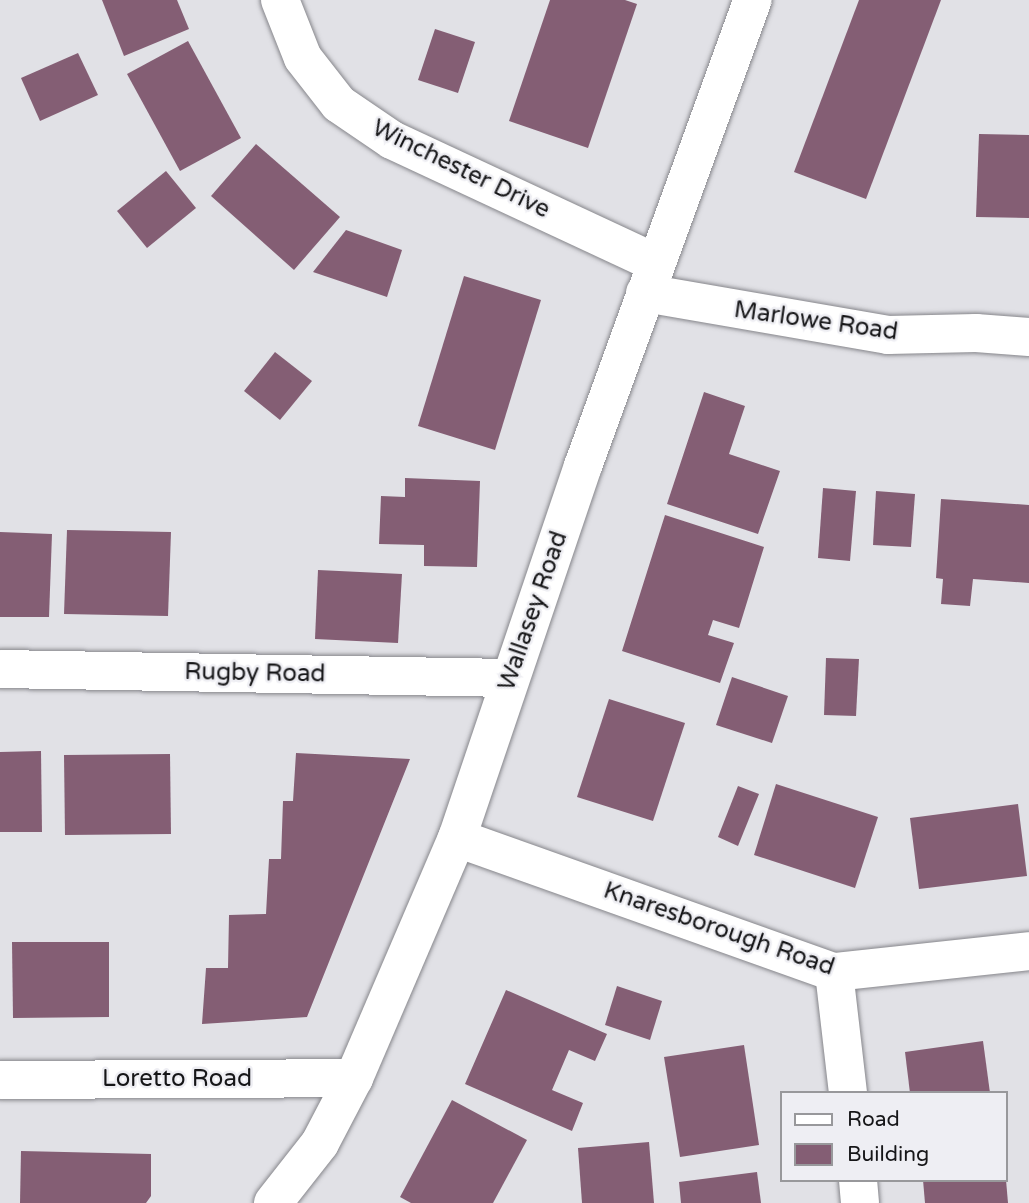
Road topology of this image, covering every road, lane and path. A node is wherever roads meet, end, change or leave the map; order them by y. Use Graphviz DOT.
graph roads {
  1 [pos="280,0"];
  2 [pos="753,0"];
  3 [pos="650,278"];
  4 [pos="1029,337"];
  5 [pos="0,670"];
  6 [pos="510,678"];
  7 [pos="457,838"];
  8 [pos="1029,951"];
  9 [pos="834,972"];
  10 [pos="354,1078"];
  11 [pos="0,1080"];
  12 [pos="848,1091"];
  13 [pos="858,1182"];
  14 [pos="273,1203"];
  15 [pos="860,1203"];
  1 -- 3 [label="street, Winchester Drive"];
  2 -- 3 [label="street, Wallasey Road"];
  3 -- 4 [label="street, Marlowe Road"];
  3 -- 6 [label="street, Wallasey Road"];
  5 -- 6 [label="street, Rugby Road"];
  6 -- 7 [label="street, Wallasey Road"];
  7 -- 9 [label="street, Knaresborough Road"];
  7 -- 10 [label="street, Wallasey Road"];
  8 -- 9 [label="street, Knaresborough Road"];
  9 -- 12 [label="street"];
  10 -- 11 [label="street, Loretto Road"];
  10 -- 14 [label="street, Wallasey Road"];
  13 -- 15 [label="street"];
}
